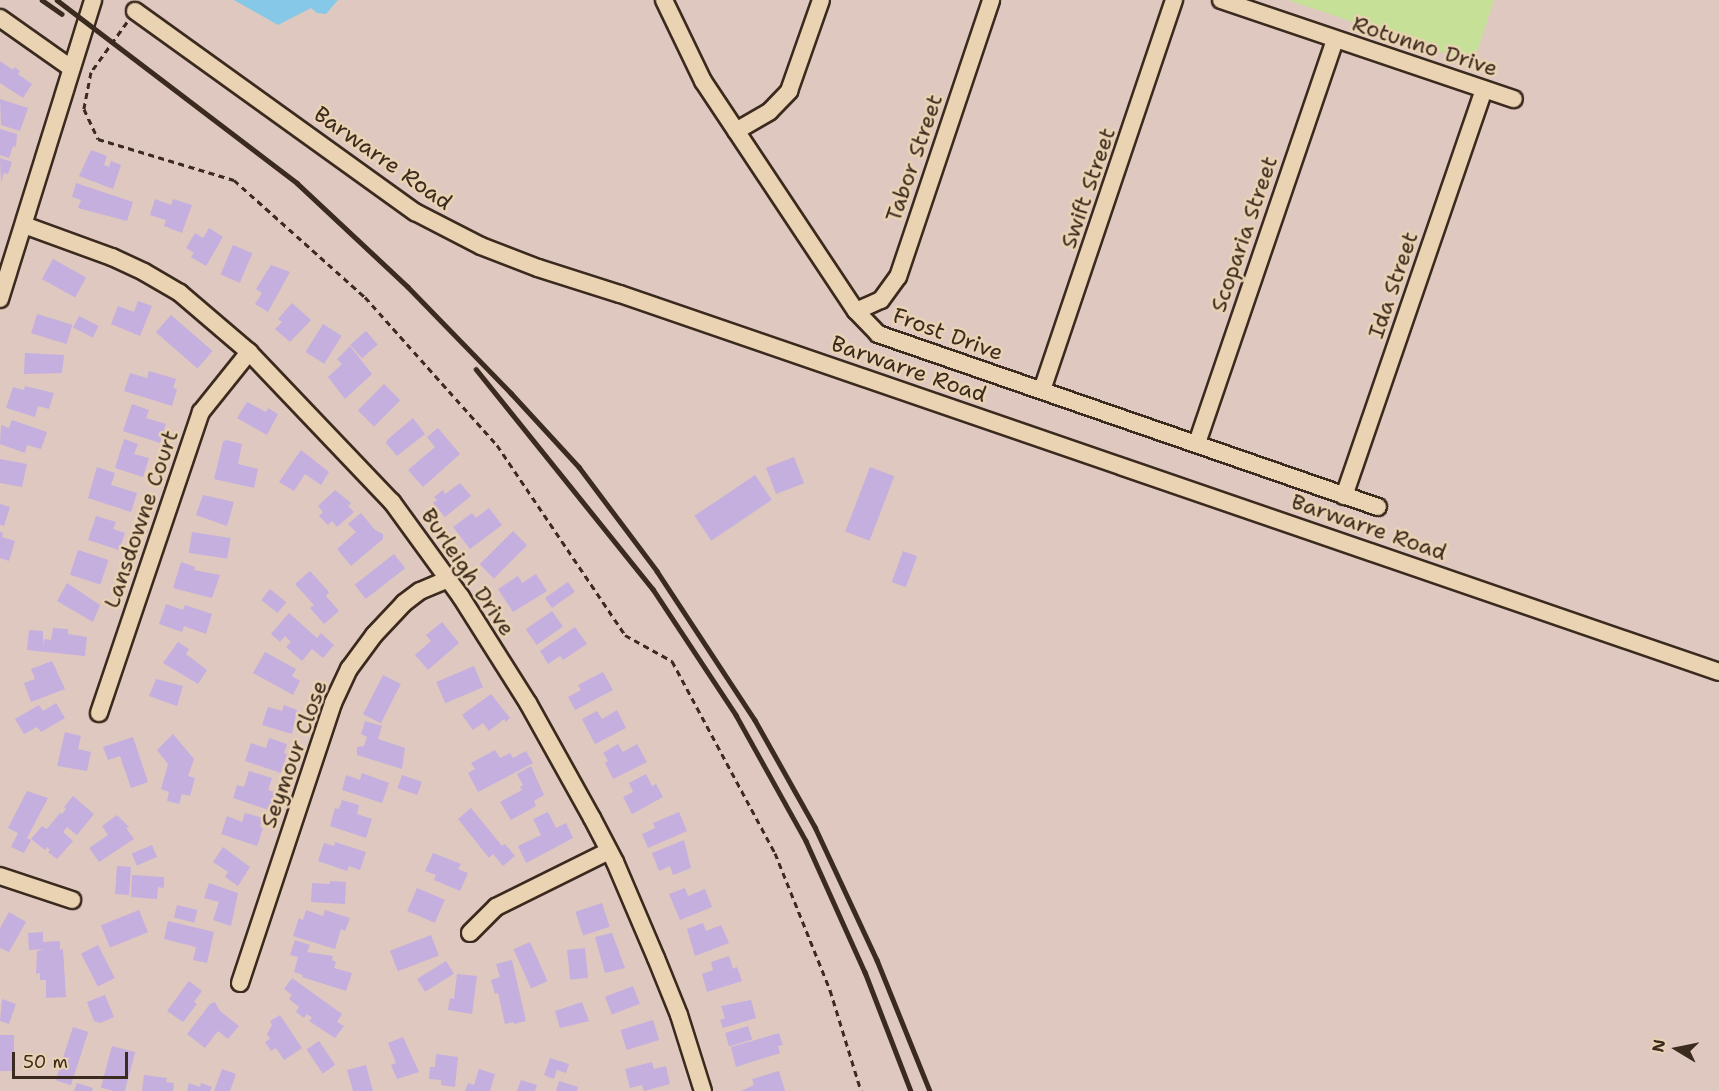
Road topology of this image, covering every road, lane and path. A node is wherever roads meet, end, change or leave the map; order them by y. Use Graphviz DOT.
graph roads {
  1 [pos="93,0"];
  2 [pos="664,0"];
  3 [pos="820,0"];
  4 [pos="991,0"];
  5 [pos="1174,0"];
  6 [pos="1221,0"];
  7 [pos="135,11"];
  8 [pos="0,18"];
  9 [pos="1335,40"];
  10 [pos="72,68"];
  11 [pos="1484,89"];
  12 [pos="1514,99"];
  13 [pos="736,131"];
  14 [pos="24,225"];
  15 [pos="0,298"];
  16 [pos="856,311"];
  17 [pos="249,352"];
  18 [pos="1042,390"];
  19 [pos="1197,443"];
  20 [pos="1344,496"];
  21 [pos="1378,507"];
  22 [pos="448,579"];
  23 [pos="1719,672"];
  24 [pos="99,713"];
  25 [pos="609,850"];
  26 [pos="0,876"];
  27 [pos="72,900"];
  28 [pos="470,933"];
  29 [pos="240,983"];
  30 [pos="703,1091"];
  31 [pos="861,1091"];
  1 -- 10 [label="street"];
  2 -- 13 [label="street, Frost Drive"];
  3 -- 13 [label="street"];
  4 -- 16 [label="street, Tabor Street"];
  5 -- 18 [label="street, Swift Street"];
  6 -- 9 [label="street, Rotunno Drive"];
  7 -- 23 [label="street, Barwarre Road"];
  7 -- 31 [label="path"];
  8 -- 10 [label="street"];
  9 -- 11 [label="street, Rotunno Drive"];
  9 -- 19 [label="street, Scoparia Street"];
  10 -- 14 [label="street"];
  11 -- 12 [label="street, Rotunno Drive"];
  11 -- 20 [label="street, Ida Street"];
  13 -- 16 [label="street, Frost Drive"];
  14 -- 15 [label="street"];
  14 -- 17 [label="street, Burleigh Drive"];
  16 -- 18 [label="street, Frost Drive"];
  17 -- 22 [label="street, Burleigh Drive"];
  17 -- 24 [label="street, Lansdowne Court"];
  18 -- 19 [label="street, Frost Drive"];
  19 -- 20 [label="street, Frost Drive"];
  20 -- 21 [label="street, Frost Drive"];
  22 -- 25 [label="street, Burleigh Drive"];
  22 -- 29 [label="street, Seymour Close"];
  25 -- 28 [label="street"];
  25 -- 30 [label="street, Burleigh Drive"];
  26 -- 27 [label="street"];
}
